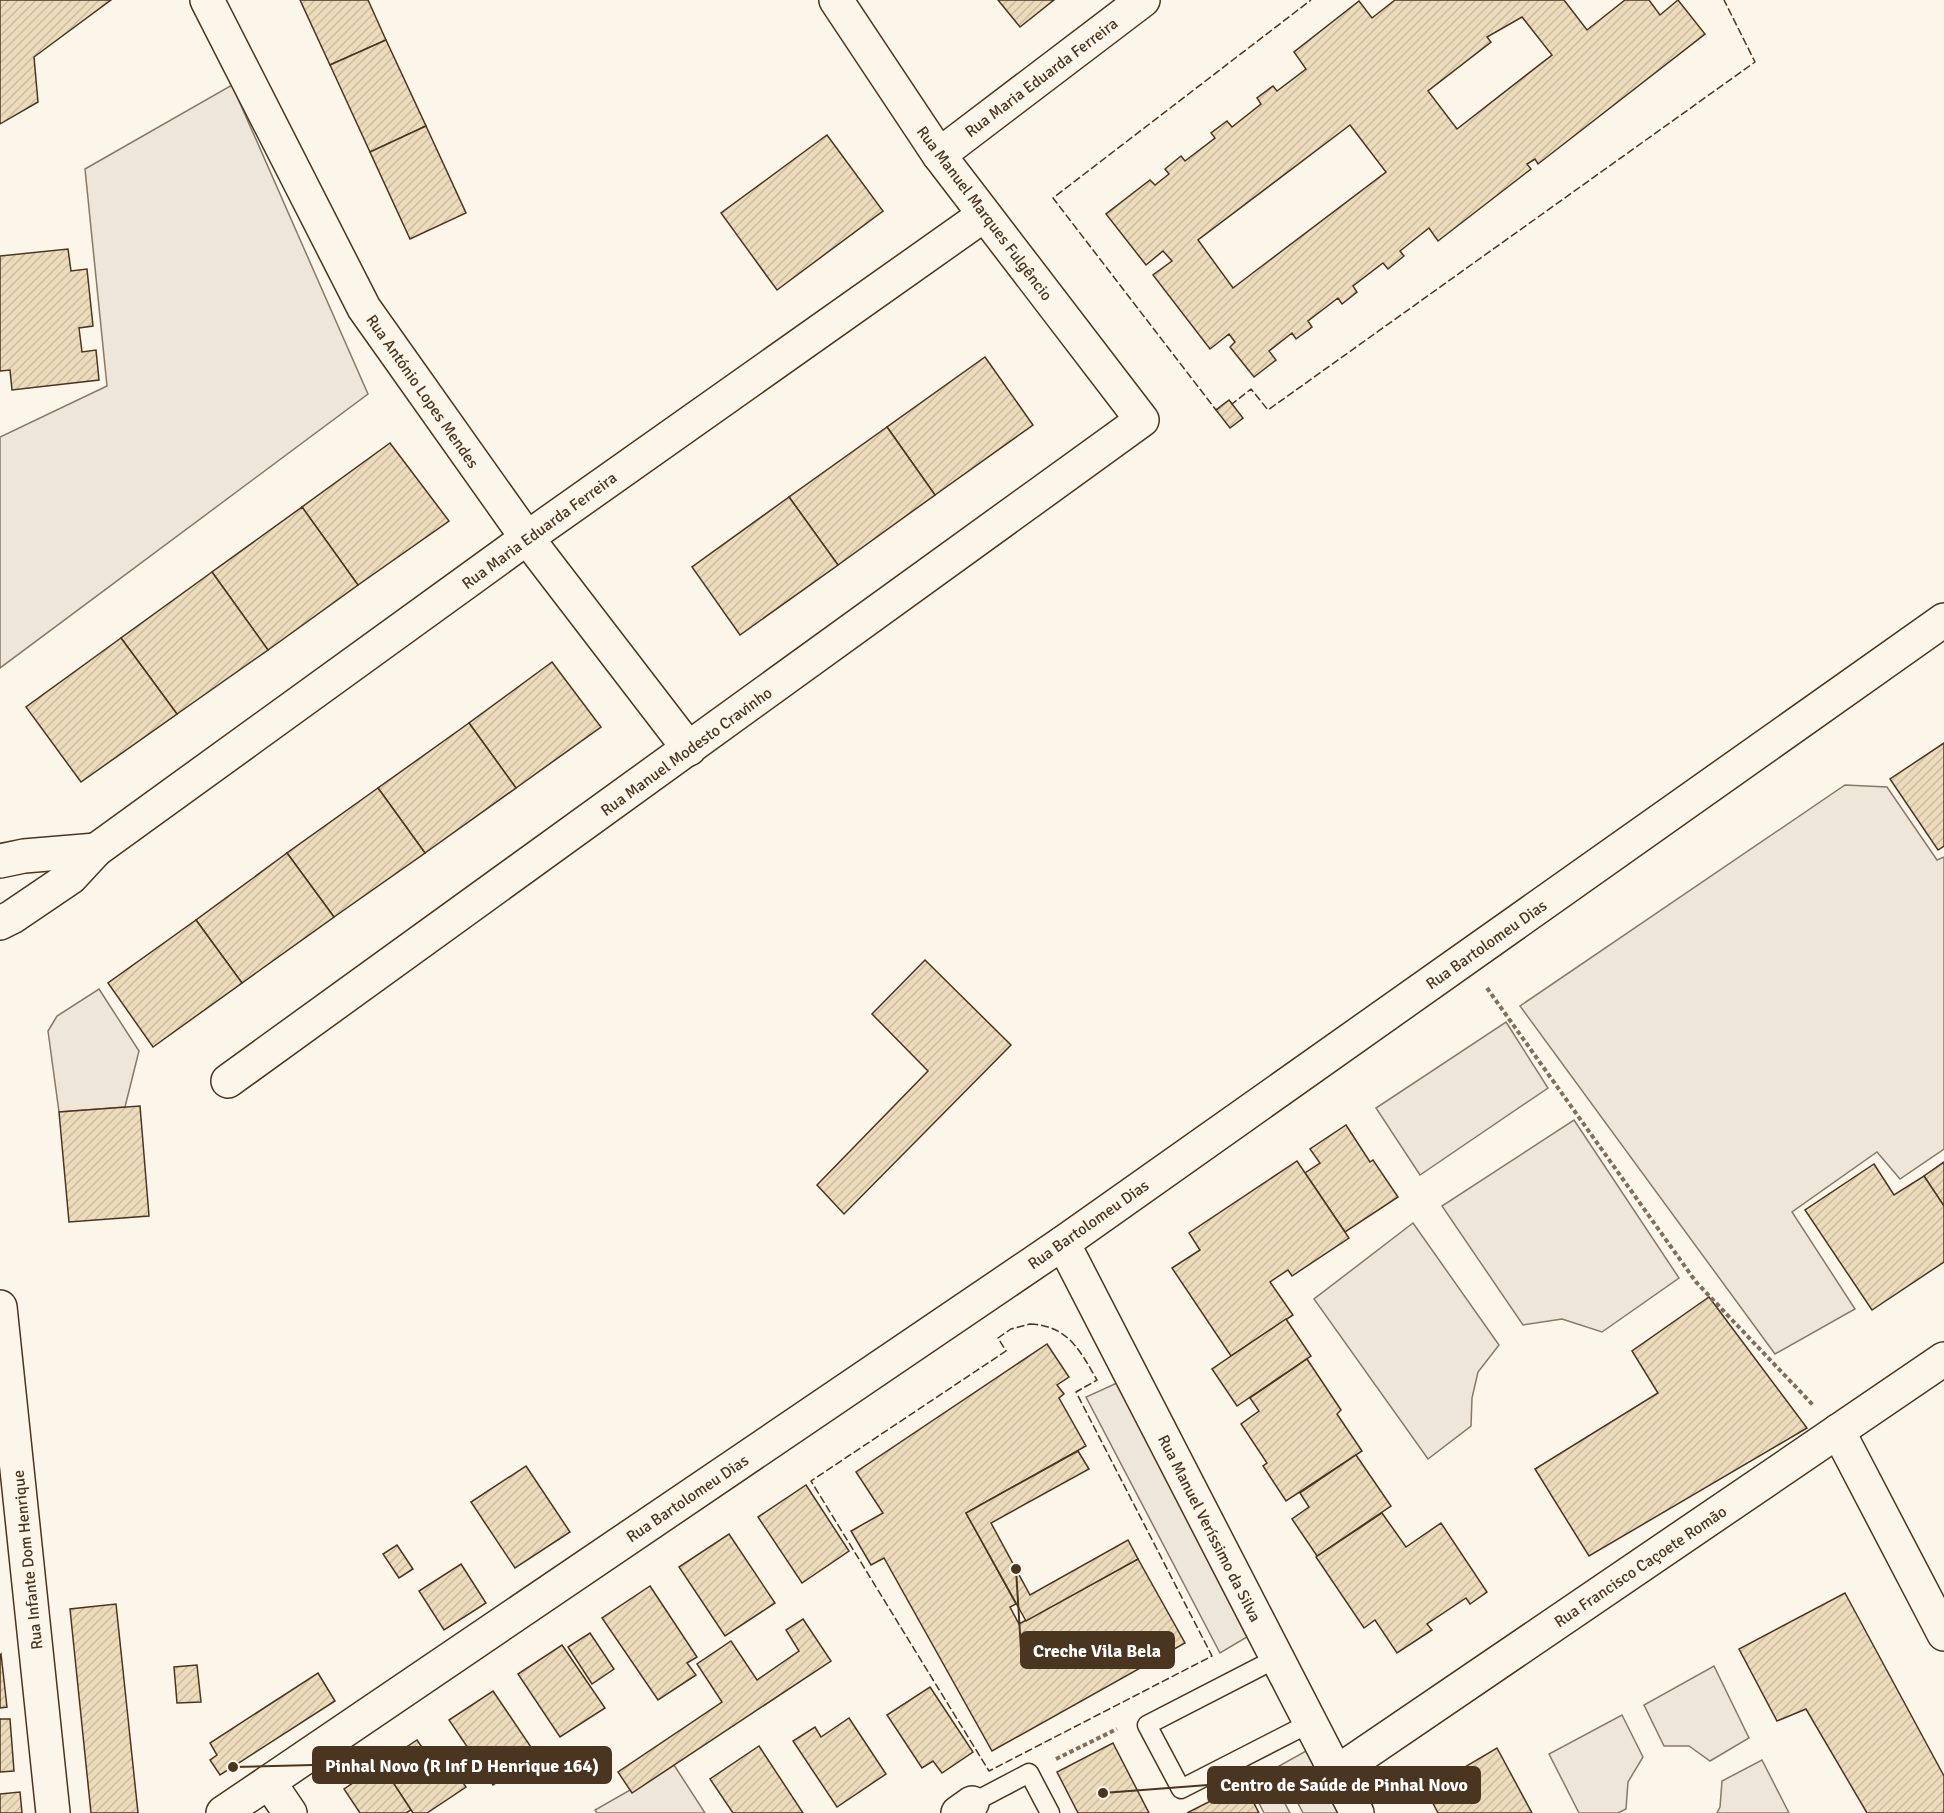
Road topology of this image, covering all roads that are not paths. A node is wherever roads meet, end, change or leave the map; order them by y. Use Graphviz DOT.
graph roads {
  1 [pos="207,0"];
  2 [pos="836,0"];
  3 [pos="1143,0"];
  4 [pos="939,155"];
  5 [pos="984,215"];
  6 [pos="1142,420"];
  7 [pos="527,538"];
  8 [pos="1944,620"];
  9 [pos="689,749"];
  10 [pos="96,850"];
  11 [pos="0,861"];
  12 [pos="0,923"];
  13 [pos="228,1081"];
  14 [pos="1063,1243"];
  15 [pos="0,1307"];
  16 [pos="1944,1359"];
  17 [pos="1838,1431"];
  18 [pos="1944,1634"];
  19 [pos="1277,1658"];
  20 [pos="1310,1723"];
  21 [pos="1336,1773"];
  22 [pos="269,1782"];
  23 [pos="965,1808"];
  24 [pos="54,1813"];
  25 [pos="223,1813"];
  26 [pos="290,1813"];
  27 [pos="1050,1813"];
  28 [pos="1357,1813"];
  1 -- 7 [label="street, Rua António Lopes Mendes"];
  2 -- 4 [label="street, Rua Manuel Marques Fulgêncio"];
  3 -- 4 [label="street, Rua Maria Eduarda Ferreira"];
  4 -- 5 [label="street, Rua Manuel Marques Fulgêncio"];
  5 -- 6 [label="street, Rua Manuel Marques Fulgêncio"];
  5 -- 7 [label="street, Rua Maria Eduarda Ferreira"];
  6 -- 9 [label="street, Rua Manuel Modesto Cravinho"];
  7 -- 9 [label="street, Rua António Lopes Mendes"];
  7 -- 10 [label="street, Rua Maria Eduarda Ferreira"];
  8 -- 14 [label="street, Rua Bartolomeu Dias"];
  9 -- 13 [label="street, Rua Manuel Modesto Cravinho"];
  10 -- 11 [label="street"];
  10 -- 12 [label="street, Rua Maria Eduarda Ferreira"];
  14 -- 19 [label="street, Rua Manuel Veríssimo da Silva"];
  14 -- 22 [label="street, Rua Bartolomeu Dias"];
  15 -- 24 [label="street, Rua Infante Dom Henrique"];
  16 -- 17 [label="street, Rua Francisco Caçoete Romão"];
  17 -- 18 [label="street"];
  17 -- 21 [label="street, Rua Francisco Caçoete Romão"];
  19 -- 20 [label="street, Rua Manuel Veríssimo da Silva"];
  19 -- 20 [label="lane"];
  20 -- 21 [label="street, Rua Manuel Veríssimo da Silva"];
  21 -- 28 [label="street, Rua Manuel Veríssimo da Silva"];
  22 -- 25 [label="street, Rua Bartolomeu Dias"];
  22 -- 26 [label="street"];
  23 -- 27 [label="lane"];
}
